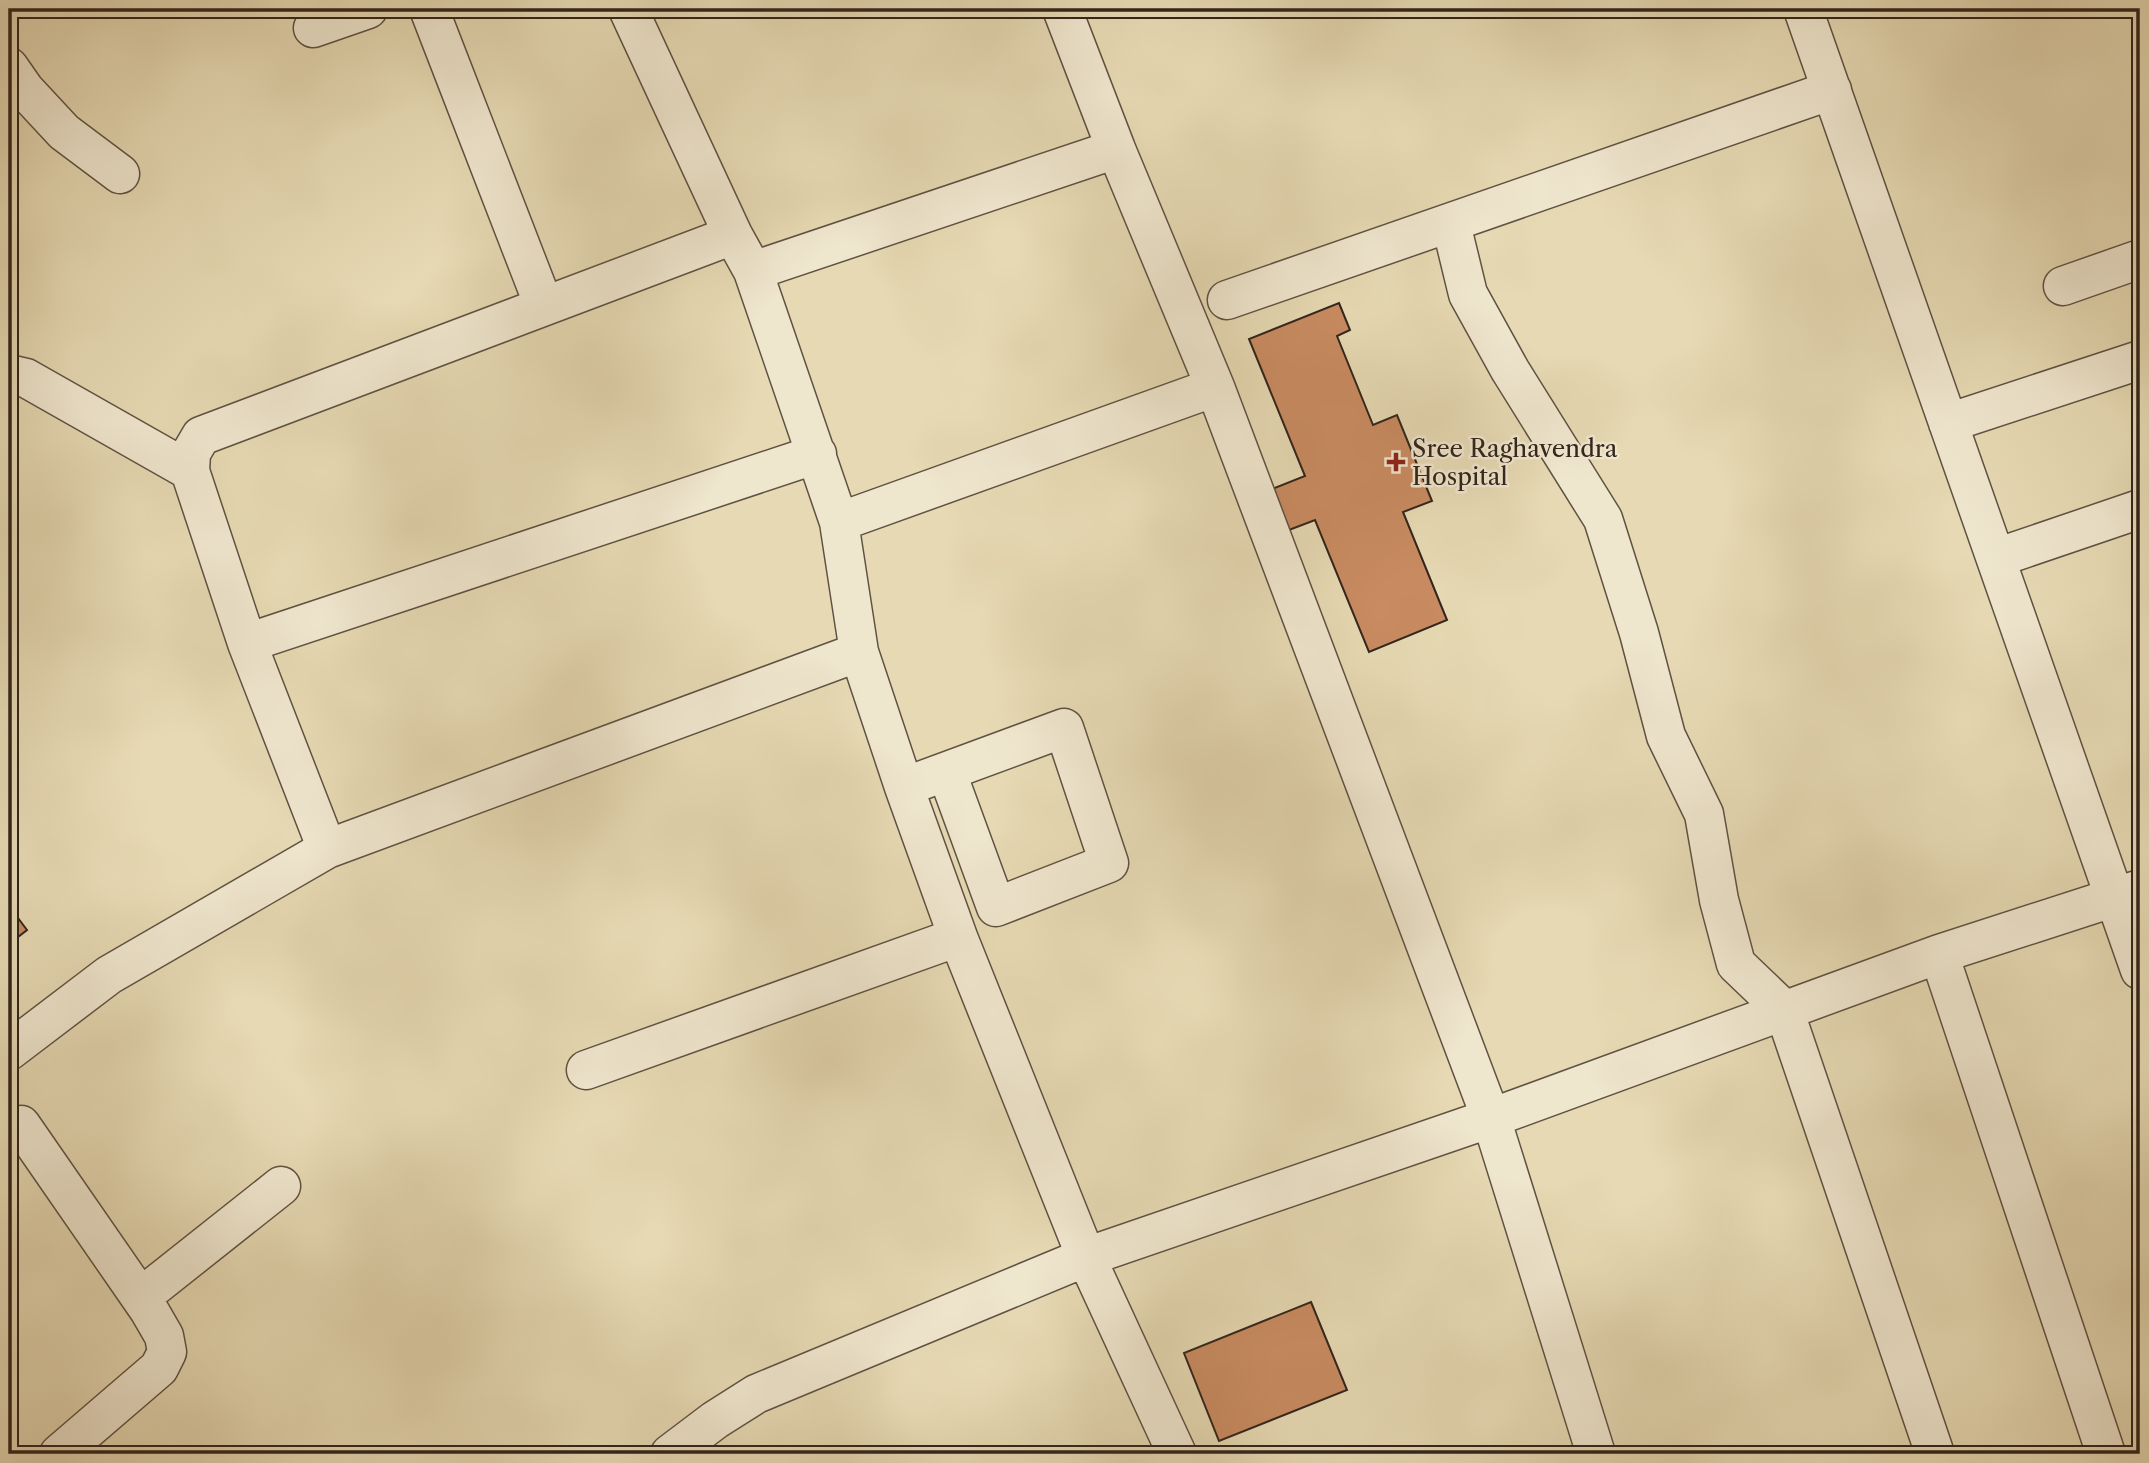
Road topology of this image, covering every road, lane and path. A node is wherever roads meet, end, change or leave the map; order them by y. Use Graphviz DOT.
graph roads {
  1 [pos="368,9"];
  2 [pos="429,9"];
  3 [pos="628,9"];
  4 [pos="1062,9"];
  5 [pos="1803,9"];
  6 [pos="313,28"];
  7 [pos="9,67"];
  8 [pos="1832,90"];
  9 [pos="1116,149"];
  10 [pos="120,174"];
  11 [pos="1451,224"];
  12 [pos="733,234"];
  13 [pos="2140,259"];
  14 [pos="753,271"];
  15 [pos="2063,286"];
  16 [pos="1227,300"];
  17 [pos="544,306"];
  18 [pos="2140,360"];
  19 [pos="9,374"];
  20 [pos="1216,387"];
  21 [pos="1948,423"];
  22 [pos="817,454"];
  23 [pos="190,471"];
  24 [pos="2140,509"];
  25 [pos="839,522"];
  26 [pos="1996,558"];
  27 [pos="247,643"];
  28 [pos="859,652"];
  29 [pos="947,773"];
  30 [pos="904,787"];
  31 [pos="327,849"];
  32 [pos="2128,893"];
  33 [pos="958,937"];
  34 [pos="1940,954"];
  35 [pos="2140,970"];
  36 [pos="1784,1010"];
  37 [pos="9,1051"];
  38 [pos="586,1070"];
  39 [pos="1491,1118"];
  40 [pos="21,1125"];
  41 [pos="281,1186"];
  42 [pos="1086,1257"];
  43 [pos="141,1297"];
  44 [pos="59,1454"];
  45 [pos="670,1454"];
  46 [pos="1177,1454"];
  47 [pos="1596,1454"];
  48 [pos="1935,1454"];
  49 [pos="2106,1454"];
  1 -- 6 [label="street"];
  2 -- 17 [label="street"];
  3 -- 12 [label="street"];
  4 -- 9 [label="street"];
  5 -- 8 [label="street"];
  7 -- 10 [label="street"];
  8 -- 11 [label="street"];
  8 -- 21 [label="street"];
  9 -- 14 [label="street"];
  9 -- 20 [label="street"];
  11 -- 16 [label="street"];
  11 -- 36 [label="street"];
  12 -- 14 [label="street"];
  12 -- 17 [label="street"];
  13 -- 15 [label="street"];
  14 -- 22 [label="street"];
  17 -- 23 [label="street"];
  18 -- 21 [label="street"];
  19 -- 23 [label="street"];
  20 -- 25 [label="street"];
  20 -- 39 [label="street"];
  21 -- 26 [label="street"];
  22 -- 25 [label="street"];
  22 -- 27 [label="street"];
  23 -- 27 [label="street"];
  24 -- 26 [label="street"];
  25 -- 28 [label="street"];
  26 -- 32 [label="street"];
  27 -- 31 [label="street"];
  28 -- 30 [label="street"];
  28 -- 31 [label="street"];
  29 -- 29 [label="street"];
  29 -- 30 [label="street"];
  30 -- 33 [label="street"];
  31 -- 37 [label="street"];
  32 -- 34 [label="street"];
  32 -- 35 [label="street"];
  33 -- 38 [label="street"];
  33 -- 42 [label="street"];
  34 -- 36 [label="street"];
  34 -- 49 [label="street"];
  36 -- 39 [label="street"];
  36 -- 48 [label="street"];
  39 -- 42 [label="street"];
  39 -- 47 [label="street"];
  40 -- 43 [label="street"];
  41 -- 43 [label="street"];
  42 -- 45 [label="street"];
  42 -- 46 [label="street"];
  43 -- 44 [label="street"];
}
